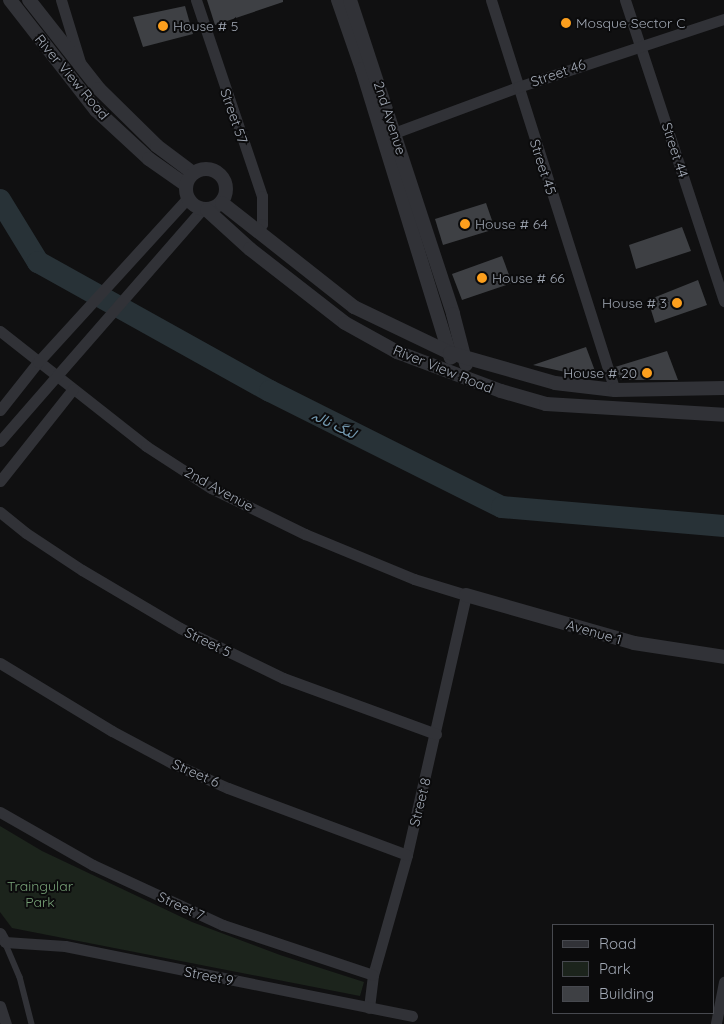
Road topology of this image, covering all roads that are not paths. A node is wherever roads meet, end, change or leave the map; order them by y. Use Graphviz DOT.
graph roads {
  1 [pos="10,0"];
  2 [pos="29,0"];
  3 [pos="61,0"];
  4 [pos="196,0"];
  5 [pos="342,0"];
  6 [pos="491,0"];
  7 [pos="625,0"];
  8 [pos="724,18"];
  9 [pos="642,46"];
  10 [pos="81,66"];
  11 [pos="518,87"];
  12 [pos="394,133"];
  13 [pos="187,191"];
  14 [pos="222,203"];
  15 [pos="201,213"];
  16 [pos="257,232"];
  17 [pos="724,301"];
  18 [pos="0,332"];
  19 [pos="450,353"];
  20 [pos="464,357"];
  21 [pos="38,362"];
  22 [pos="454,374"];
  23 [pos="56,376"];
  24 [pos="469,380"];
  25 [pos="724,388"];
  26 [pos="73,389"];
  27 [pos="615,390"];
  28 [pos="0,410"];
  29 [pos="724,415"];
  30 [pos="0,441"];
  31 [pos="0,481"];
  32 [pos="0,512"];
  33 [pos="466,595"];
  34 [pos="724,657"];
  35 [pos="0,663"];
  36 [pos="436,734"];
  37 [pos="0,812"];
  38 [pos="407,855"];
  39 [pos="3,938"];
  40 [pos="374,975"];
  41 [pos="724,982"];
  42 [pos="0,1006"];
  43 [pos="368,1008"];
  44 [pos="412,1016"];
  45 [pos="716,1023"];
  46 [pos="6,1024"];
  47 [pos="32,1024"];
  1 -- 13 [label="street, River View Road"];
  2 -- 10 [label="street, River View Road"];
  3 -- 10 [label="street"];
  4 -- 16 [label="street, Street 57"];
  5 -- 12 [label="street, 2nd Avenue"];
  5 -- 19 [label="street, 2nd Avenue"];
  6 -- 11 [label="street, Street 45"];
  7 -- 9 [label="street, Street 44"];
  8 -- 9 [label="street, Street 46"];
  9 -- 11 [label="street, Street 46"];
  9 -- 17 [label="street, Street 44"];
  10 -- 13 [label="street, River View Road"];
  11 -- 12 [label="street, Street 46"];
  11 -- 27 [label="street, Street 45"];
  12 -- 20 [label="street, 2nd Avenue"];
  13 -- 14 [label="street"];
  13 -- 15 [label="street"];
  13 -- 21 [label="street"];
  14 -- 15 [label="street"];
  14 -- 16 [label="street, River View Road"];
  15 -- 22 [label="street, River View Road"];
  15 -- 23 [label="street"];
  16 -- 19 [label="street, River View Road"];
  18 -- 21 [label="street, 2nd Avenue"];
  19 -- 20 [label="street, River View Road"];
  19 -- 22 [label="street, 2nd Avenue"];
  20 -- 24 [label="street, 2nd Avenue"];
  20 -- 27 [label="street, River View Road"];
  21 -- 23 [label="street, 2nd Avenue"];
  21 -- 28 [label="street"];
  22 -- 24 [label="street, River View Road"];
  23 -- 26 [label="street, 2nd Avenue"];
  23 -- 30 [label="street"];
  24 -- 29 [label="street, River View Road"];
  25 -- 27 [label="street, River View Road"];
  26 -- 31 [label="street"];
  26 -- 33 [label="street, 2nd Avenue"];
  32 -- 36 [label="street, Street 5"];
  33 -- 34 [label="street, Avenue 1"];
  33 -- 36 [label="street, Street 8"];
  35 -- 38 [label="street, Street 6"];
  36 -- 38 [label="street, Street 8"];
  37 -- 40 [label="street, Street 7"];
  38 -- 40 [label="street, Street 8"];
  39 -- 43 [label="street, Street 9"];
  39 -- 47 [label="lane"];
  40 -- 43 [label="street, Street 8"];
  41 -- 45 [label="street"];
  42 -- 46 [label="street"];
  43 -- 44 [label="street, Street 9"];
}
